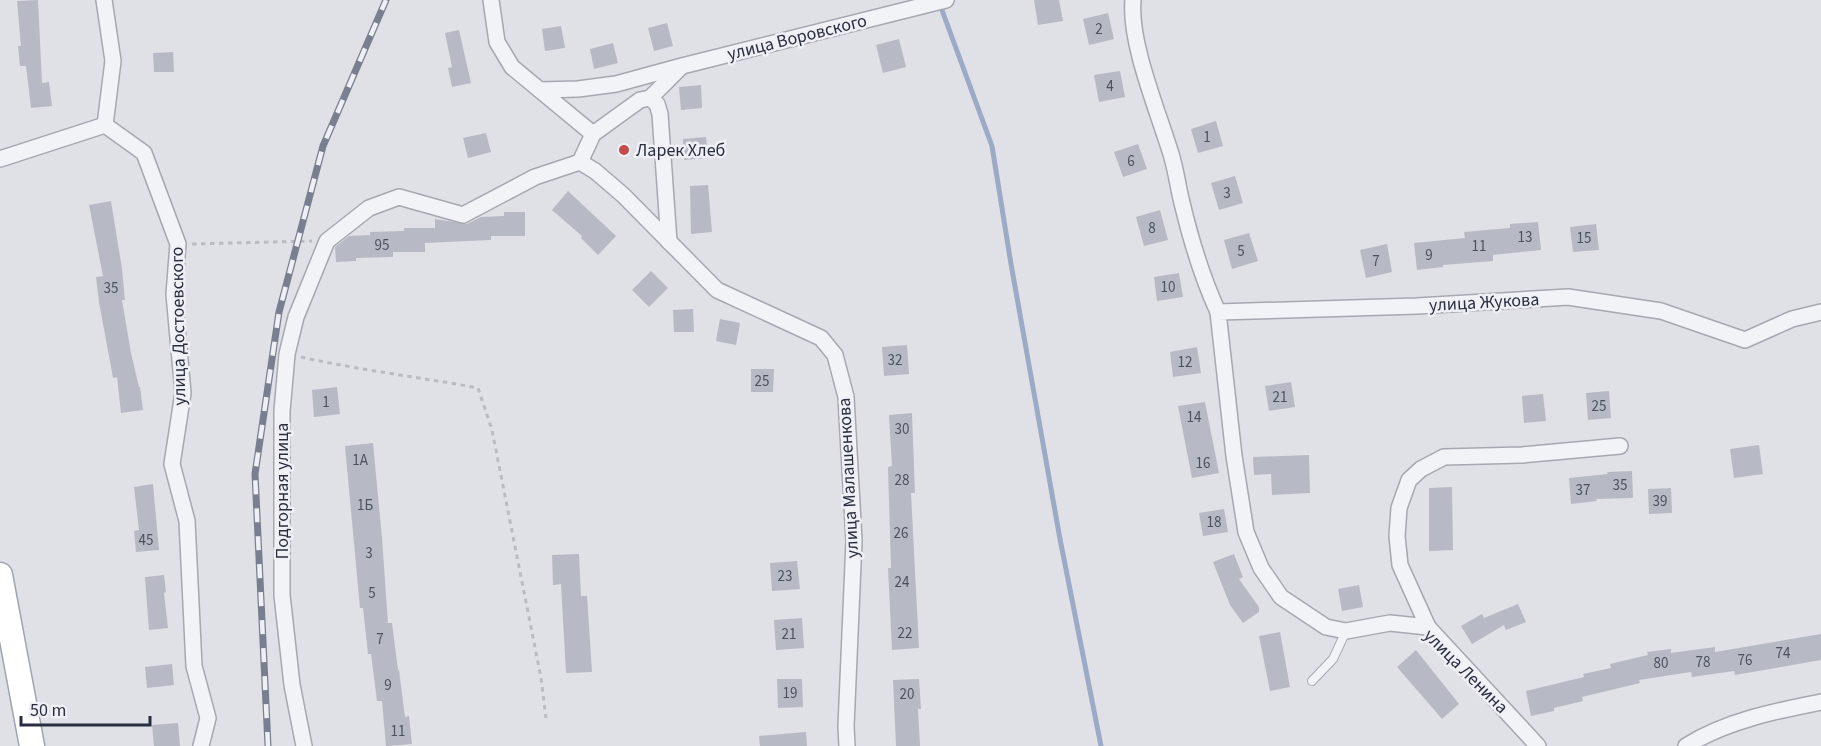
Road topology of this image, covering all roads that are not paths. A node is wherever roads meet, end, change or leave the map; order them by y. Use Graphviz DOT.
graph roads {
  1 [pos="104,0"];
  2 [pos="491,0"];
  3 [pos="1133,0"];
  4 [pos="939,2"];
  5 [pos="682,66"];
  6 [pos="540,90"];
  7 [pos="650,98"];
  8 [pos="105,125"];
  9 [pos="593,134"];
  10 [pos="0,159"];
  11 [pos="580,162"];
  12 [pos="669,242"];
  13 [pos="1218,312"];
  14 [pos="1821,312"];
  15 [pos="1620,446"];
  16 [pos="0,575"];
  17 [pos="1428,627"];
  18 [pos="1346,631"];
  19 [pos="1312,681"];
  20 [pos="1821,702"];
  21 [pos="32,746"];
  22 [pos="201,746"];
  23 [pos="304,746"];
  24 [pos="847,746"];
  25 [pos="1538,746"];
  26 [pos="1686,746"];
  1 -- 8 [label="street"];
  2 -- 6 [label="street"];
  3 -- 13 [label="street"];
  4 -- 5 [label="street, улица Воровского"];
  5 -- 6 [label="street, улица Воровского"];
  5 -- 7 [label="street"];
  6 -- 9 [label="street"];
  7 -- 9 [label="street"];
  7 -- 12 [label="street"];
  8 -- 10 [label="street"];
  8 -- 22 [label="street, улица Достоевского"];
  9 -- 11 [label="street"];
  11 -- 12 [label="street, улица Малашенкова"];
  11 -- 23 [label="street, Подгорная улица"];
  12 -- 24 [label="street, улица Малашенкова"];
  13 -- 14 [label="street, улица Жукова"];
  13 -- 18 [label="street"];
  15 -- 17 [label="street"];
  16 -- 21 [label="main road"];
  17 -- 18 [label="street, улица Ленина"];
  17 -- 25 [label="street, улица Ленина"];
  18 -- 19 [label="lane"];
  20 -- 26 [label="street"];
}
